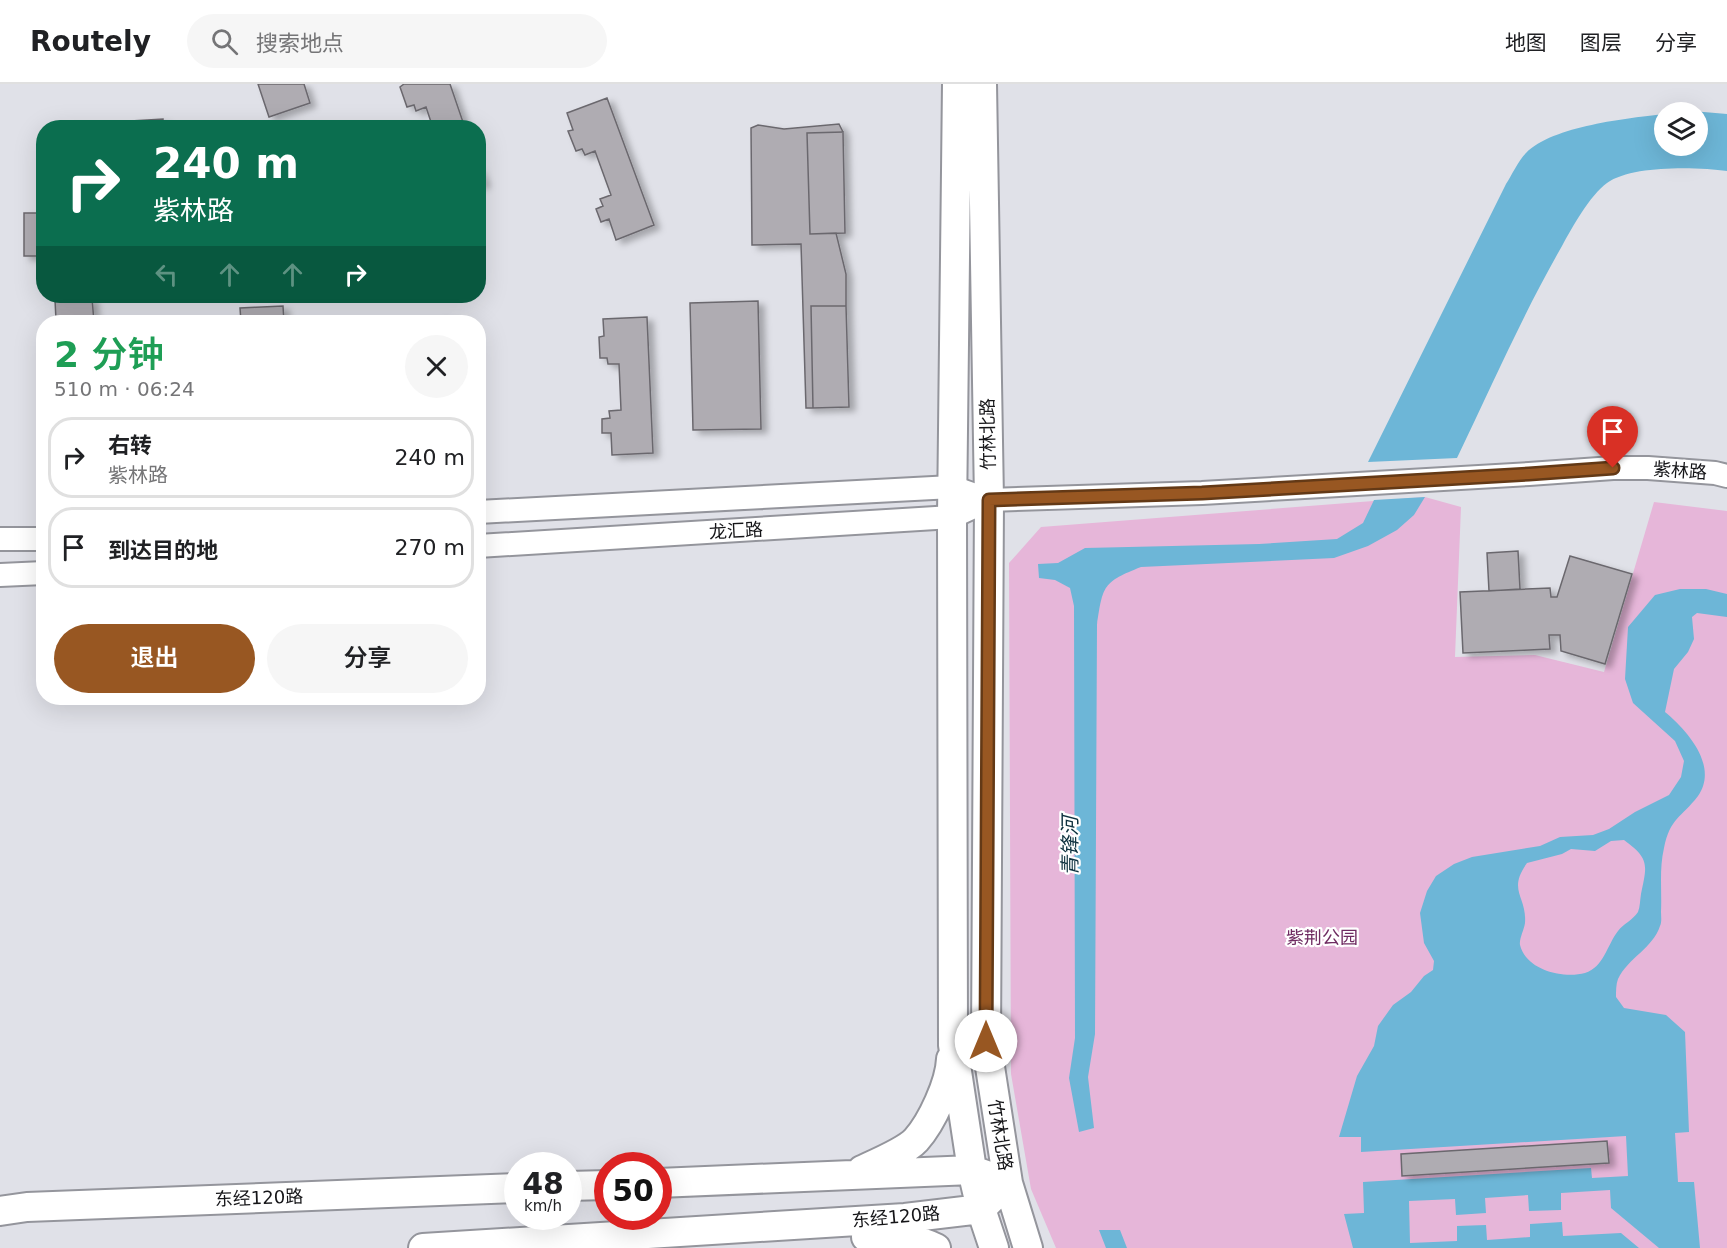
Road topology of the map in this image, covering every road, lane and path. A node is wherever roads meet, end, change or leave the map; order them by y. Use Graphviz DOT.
graph roads {
  1 [pos="957,84"];
  2 [pos="982,84"];
  3 [pos="1727,476"];
  4 [pos="952,487"];
  5 [pos="989,500"];
  6 [pos="486,512"];
  7 [pos="952,517"];
  8 [pos="0,539"];
  9 [pos="36,539"];
  10 [pos="486,546"];
  11 [pos="36,573"];
  12 [pos="0,575"];
  13 [pos="953,967"];
  14 [pos="972,1170"];
  15 [pos="847,1175"];
  16 [pos="672,1182"];
  17 [pos="1008,1183"];
  18 [pos="504,1189"];
  19 [pos="981,1209"];
  20 [pos="0,1211"];
  21 [pos="665,1232"];
  22 [pos="423,1248"];
  23 [pos="936,1248"];
  24 [pos="994,1248"];
  25 [pos="1028,1248"];
  1 -- 4 [label="main road, 竹林北路"];
  2 -- 5 [label="main road, 竹林北路"];
  3 -- 5 [label="street, 紫林路"];
  4 -- 5 [label="street, 紫林路"];
  4 -- 6 [label="street, 龙汇路"];
  4 -- 7 [label="main road, 竹林北路"];
  5 -- 7 [label="street, 龙汇路"];
  5 -- 17 [label="main road, 竹林北路"];
  7 -- 10 [label="street, 龙汇路"];
  7 -- 13 [label="main road, 竹林北路"];
  8 -- 9 [label="street"];
  11 -- 12 [label="street"];
  13 -- 14 [label="main road, 竹林北路"];
  13 -- 15 [label="main road"];
  14 -- 15 [label="main road"];
  14 -- 17 [label="main road"];
  14 -- 19 [label="main road, 竹林北路"];
  15 -- 16 [label="main road"];
  17 -- 19 [label="main road"];
  17 -- 25 [label="main road, 竹林北路"];
  18 -- 20 [label="main road, 东经120路"];
  19 -- 21 [label="main road, 东经120路"];
  19 -- 24 [label="main road, 竹林北路"];
  21 -- 22 [label="main road, 东经120路"];
  21 -- 23 [label="main road"];
}
